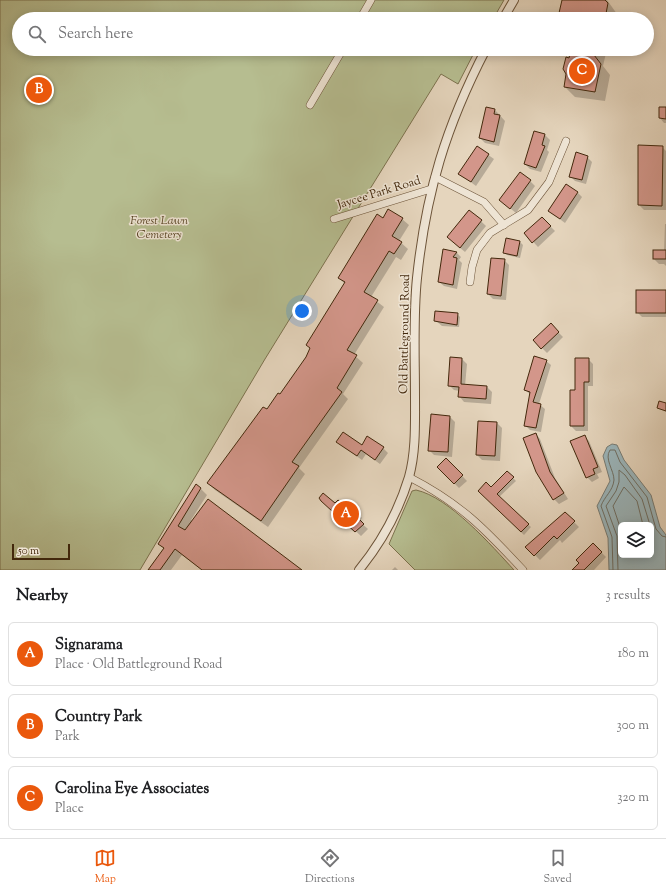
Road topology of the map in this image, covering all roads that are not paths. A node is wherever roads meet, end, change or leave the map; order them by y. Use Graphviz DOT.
graph roads {
  1 [pos="371,0"];
  2 [pos="514,0"];
  3 [pos="364,12"];
  4 [pos="507,12"];
  5 [pos="339,56"];
  6 [pos="482,56"];
  7 [pos="310,106"];
  8 [pos="566,142"];
  9 [pos="435,177"];
  10 [pos="431,189"];
  11 [pos="334,219"];
  12 [pos="504,225"];
  13 [pos="470,282"];
  14 [pos="409,477"];
  15 [pos="359,570"];
  16 [pos="523,570"];
  1 -- 3 [label="street"];
  2 -- 4 [label="street"];
  5 -- 7 [label="street"];
  6 -- 9 [label="street, Old Battleground Road"];
  8 -- 12 [label="street"];
  9 -- 10 [label="street, Old Battleground Road"];
  9 -- 12 [label="street"];
  10 -- 11 [label="street, Jaycee Park Road"];
  10 -- 14 [label="street, Old Battleground Road"];
  12 -- 13 [label="street"];
  14 -- 15 [label="street, Old Battleground Road"];
  14 -- 16 [label="street"];
}
